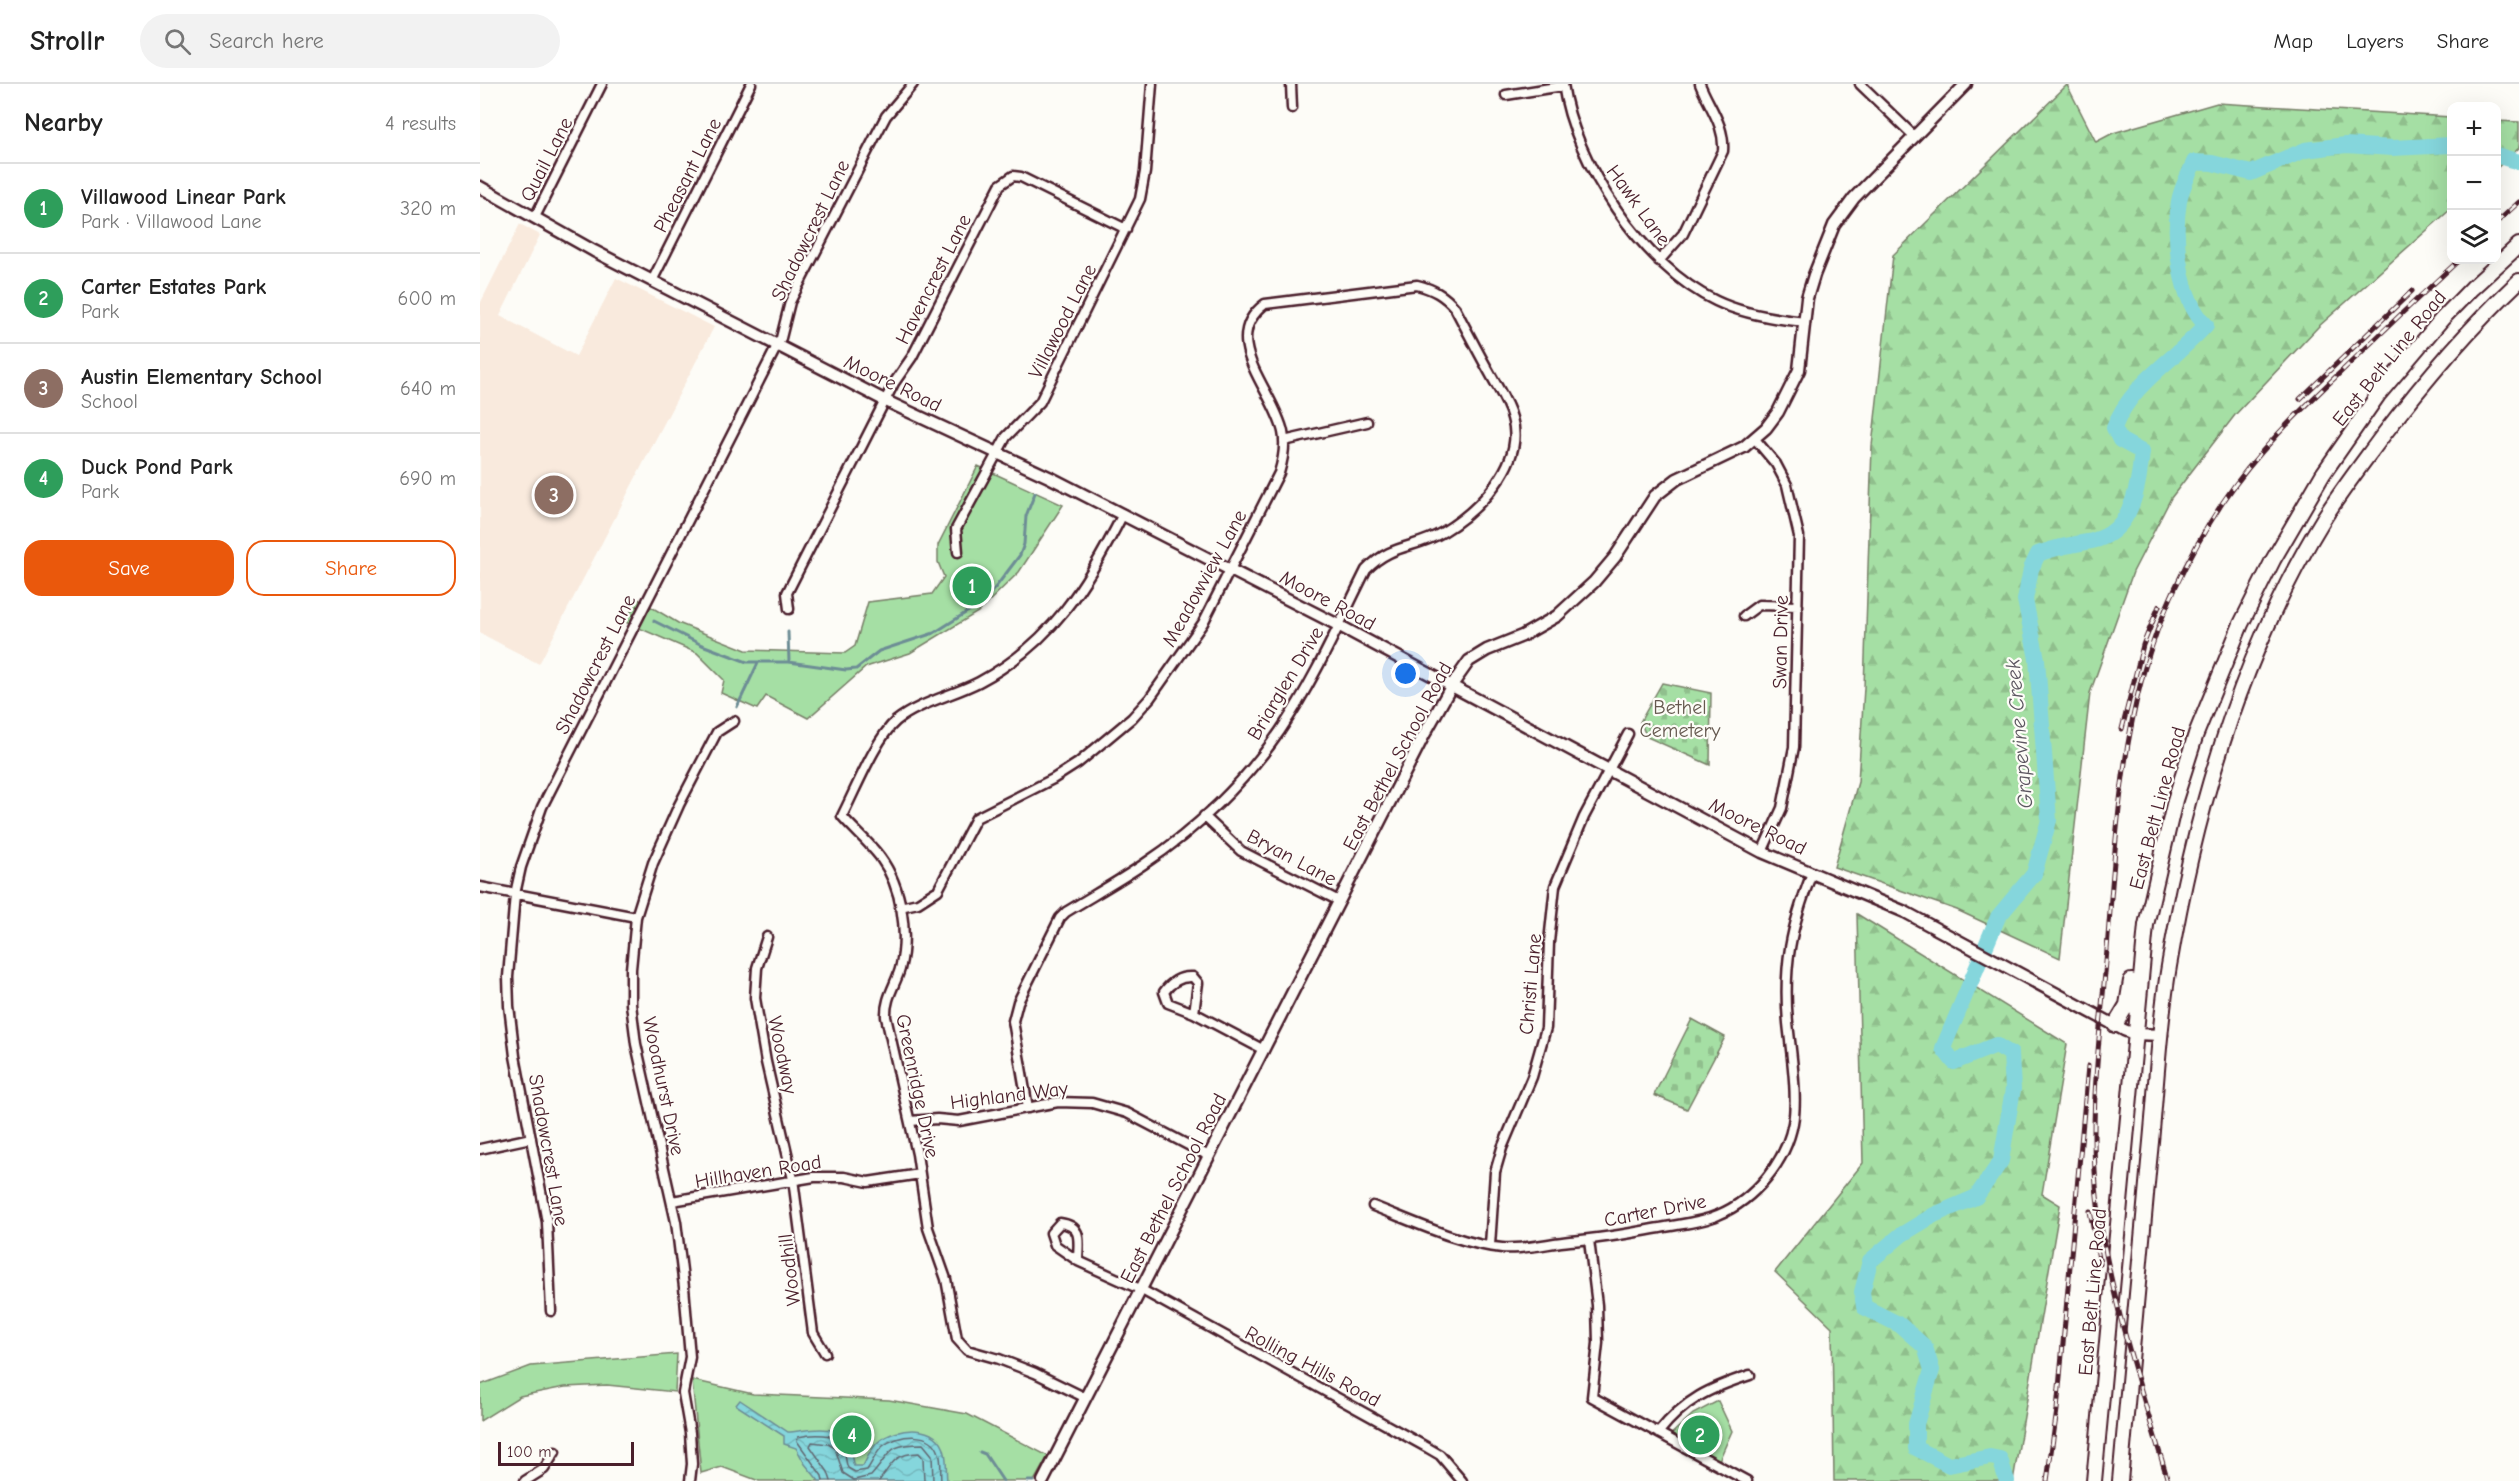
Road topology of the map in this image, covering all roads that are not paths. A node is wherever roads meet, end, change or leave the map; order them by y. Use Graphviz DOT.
graph roads {
  1 [pos="602,84"];
  2 [pos="751,84"];
  3 [pos="913,84"];
  4 [pos="1151,84"];
  5 [pos="1291,84"];
  6 [pos="1700,84"];
  7 [pos="1860,84"];
  8 [pos="1966,84"];
  9 [pos="1563,85"];
  10 [pos="1506,95"];
  11 [pos="1292,108"];
  12 [pos="1914,136"];
  13 [pos="480,187"];
  14 [pos="535,217"];
  15 [pos="1126,229"];
  16 [pos="2519,245"];
  17 [pos="1659,261"];
  18 [pos="652,281"];
  19 [pos="2519,281"];
  20 [pos="1417,285"];
  21 [pos="1804,322"];
  22 [pos="777,345"];
  23 [pos="886,400"];
  24 [pos="1367,422"];
  25 [pos="1755,439"];
  26 [pos="1284,441"];
  27 [pos="997,453"];
  28 [pos="2303,509"];
  29 [pos="1123,514"];
  30 [pos="2323,520"];
  31 [pos="958,552"];
  32 [pos="1230,569"];
  33 [pos="1798,606"];
  34 [pos="789,609"];
  35 [pos="1744,616"];
  36 [pos="1338,625"];
  37 [pos="1452,685"];
  38 [pos="734,721"];
  39 [pos="1628,734"];
  40 [pos="1608,768"];
  41 [pos="1204,816"];
  42 [pos="1762,852"];
  43 [pos="1812,873"];
  44 [pos="480,887"];
  45 [pos="515,894"];
  46 [pos="1339,901"];
  47 [pos="900,907"];
  48 [pos="636,917"];
  49 [pos="2146,925"];
  50 [pos="767,937"];
  51 [pos="1194,1013"];
  52 [pos="2115,1025"];
  53 [pos="2134,1034"];
  54 [pos="2162,1035"];
  55 [pos="1264,1050"];
  56 [pos="1028,1108"];
  57 [pos="910,1121"];
  58 [pos="531,1138"];
  59 [pos="480,1149"];
  60 [pos="1209,1156"];
  61 [pos="920,1174"];
  62 [pos="793,1179"];
  63 [pos="672,1201"];
  64 [pos="1373,1206"];
  65 [pos="1589,1240"];
  66 [pos="1490,1245"];
  67 [pos="1078,1261"];
  68 [pos="1142,1290"];
  69 [pos="552,1311"];
  70 [pos="825,1353"];
  71 [pos="1750,1375"];
  72 [pos="1086,1398"];
  73 [pos="1658,1433"];
  74 [pos="555,1452"];
  75 [pos="525,1481"];
  76 [pos="690,1481"];
  77 [pos="1043,1481"];
  78 [pos="1462,1481"];
  79 [pos="1747,1481"];
  80 [pos="2094,1481"];
  81 [pos="2120,1481"];
  1 -- 14 [label="street, Quail Lane"];
  2 -- 18 [label="street, Pheasant Lane"];
  3 -- 22 [label="street, Shadowcrest Lane"];
  4 -- 15 [label="street, Villawood Lane"];
  5 -- 11 [label="street"];
  6 -- 17 [label="street"];
  7 -- 12 [label="street"];
  8 -- 12 [label="street, East Bethel School Road"];
  9 -- 10 [label="street"];
  9 -- 17 [label="street, Hawk Lane"];
  12 -- 21 [label="street, East Bethel School Road"];
  13 -- 14 [label="street, Moore Road"];
  14 -- 18 [label="street, Moore Road"];
  15 -- 23 [label="street, Havencrest Lane"];
  15 -- 27 [label="street, Villawood Lane"];
  16 -- 28 [label="main road, East Belt Line Road"];
  17 -- 21 [label="street, Hawk Lane"];
  18 -- 22 [label="street, Moore Road"];
  19 -- 30 [label="main road"];
  20 -- 26 [label="street, Meadowview Lane"];
  20 -- 36 [label="street, Briarglen Drive"];
  21 -- 25 [label="street, East Bethel School Road"];
  22 -- 23 [label="street, Moore Road"];
  22 -- 45 [label="street, Shadowcrest Lane"];
  23 -- 27 [label="street, Moore Road"];
  23 -- 34 [label="street, Havencrest Lane"];
  24 -- 26 [label="street"];
  25 -- 33 [label="street, Swan Drive"];
  25 -- 37 [label="street, East Bethel School Road"];
  26 -- 32 [label="street, Meadowview Lane"];
  27 -- 29 [label="street, Moore Road"];
  27 -- 31 [label="street, Villawood Lane"];
  28 -- 30 [label="main road"];
  28 -- 49 [label="main road, East Belt Line Road"];
  29 -- 32 [label="street, Moore Road"];
  29 -- 47 [label="street, Greenridge Drive"];
  30 -- 54 [label="main road"];
  32 -- 36 [label="street, Moore Road"];
  32 -- 47 [label="street, Meadowview Lane"];
  33 -- 35 [label="street"];
  33 -- 42 [label="street, Swan Drive"];
  36 -- 37 [label="street, Moore Road"];
  36 -- 41 [label="street, Briarglen Drive"];
  37 -- 40 [label="street, Moore Road"];
  37 -- 46 [label="street, East Bethel School Road"];
  38 -- 48 [label="street, Woodhurst Drive"];
  39 -- 40 [label="street, Christi Lane"];
  40 -- 42 [label="street, Moore Road"];
  40 -- 66 [label="street, Christi Lane"];
  41 -- 46 [label="street, Bryan Lane"];
  41 -- 56 [label="street, Briarglen Drive"];
  42 -- 43 [label="street, Moore Road"];
  43 -- 52 [label="street, Moore Road"];
  43 -- 65 [label="street, Carter Drive"];
  44 -- 45 [label="street"];
  45 -- 48 [label="street"];
  45 -- 58 [label="street, Shadowcrest Lane"];
  46 -- 55 [label="street, East Bethel School Road"];
  47 -- 57 [label="street, Greenridge Drive"];
  48 -- 63 [label="street, Woodhurst Drive"];
  49 -- 52 [label="main road"];
  49 -- 53 [label="main road, East Belt Line Road"];
  50 -- 62 [label="street, Woodway"];
  51 -- 51 [label="street"];
  51 -- 55 [label="street"];
  52 -- 53 [label="street, Moore Road"];
  53 -- 54 [label="street, Moore Road"];
  53 -- 80 [label="main road, East Belt Line Road"];
  54 -- 81 [label="main road"];
  55 -- 60 [label="street, East Bethel School Road"];
  56 -- 57 [label="street, Highland Way"];
  56 -- 60 [label="street, Highland Way"];
  57 -- 61 [label="street, Greenridge Drive"];
  58 -- 59 [label="street"];
  58 -- 69 [label="street, Shadowcrest Lane"];
  60 -- 68 [label="street, East Bethel School Road"];
  61 -- 62 [label="street, Hillhaven Road"];
  61 -- 72 [label="street, Greenridge Drive"];
  62 -- 63 [label="street, Hillhaven Road"];
  62 -- 70 [label="street, Woodhill"];
  63 -- 76 [label="street, Woodhurst Drive"];
  64 -- 66 [label="street, Carter Drive"];
  65 -- 66 [label="street, Carter Drive"];
  65 -- 73 [label="street"];
  67 -- 67 [label="street, Rolling Hills Road"];
  67 -- 68 [label="street, Rolling Hills Road"];
  68 -- 72 [label="street, East Bethel School Road"];
  68 -- 78 [label="street, Rolling Hills Road"];
  71 -- 73 [label="street"];
  72 -- 77 [label="street, East Bethel School Road"];
  73 -- 79 [label="street"];
  74 -- 75 [label="street"];
}
